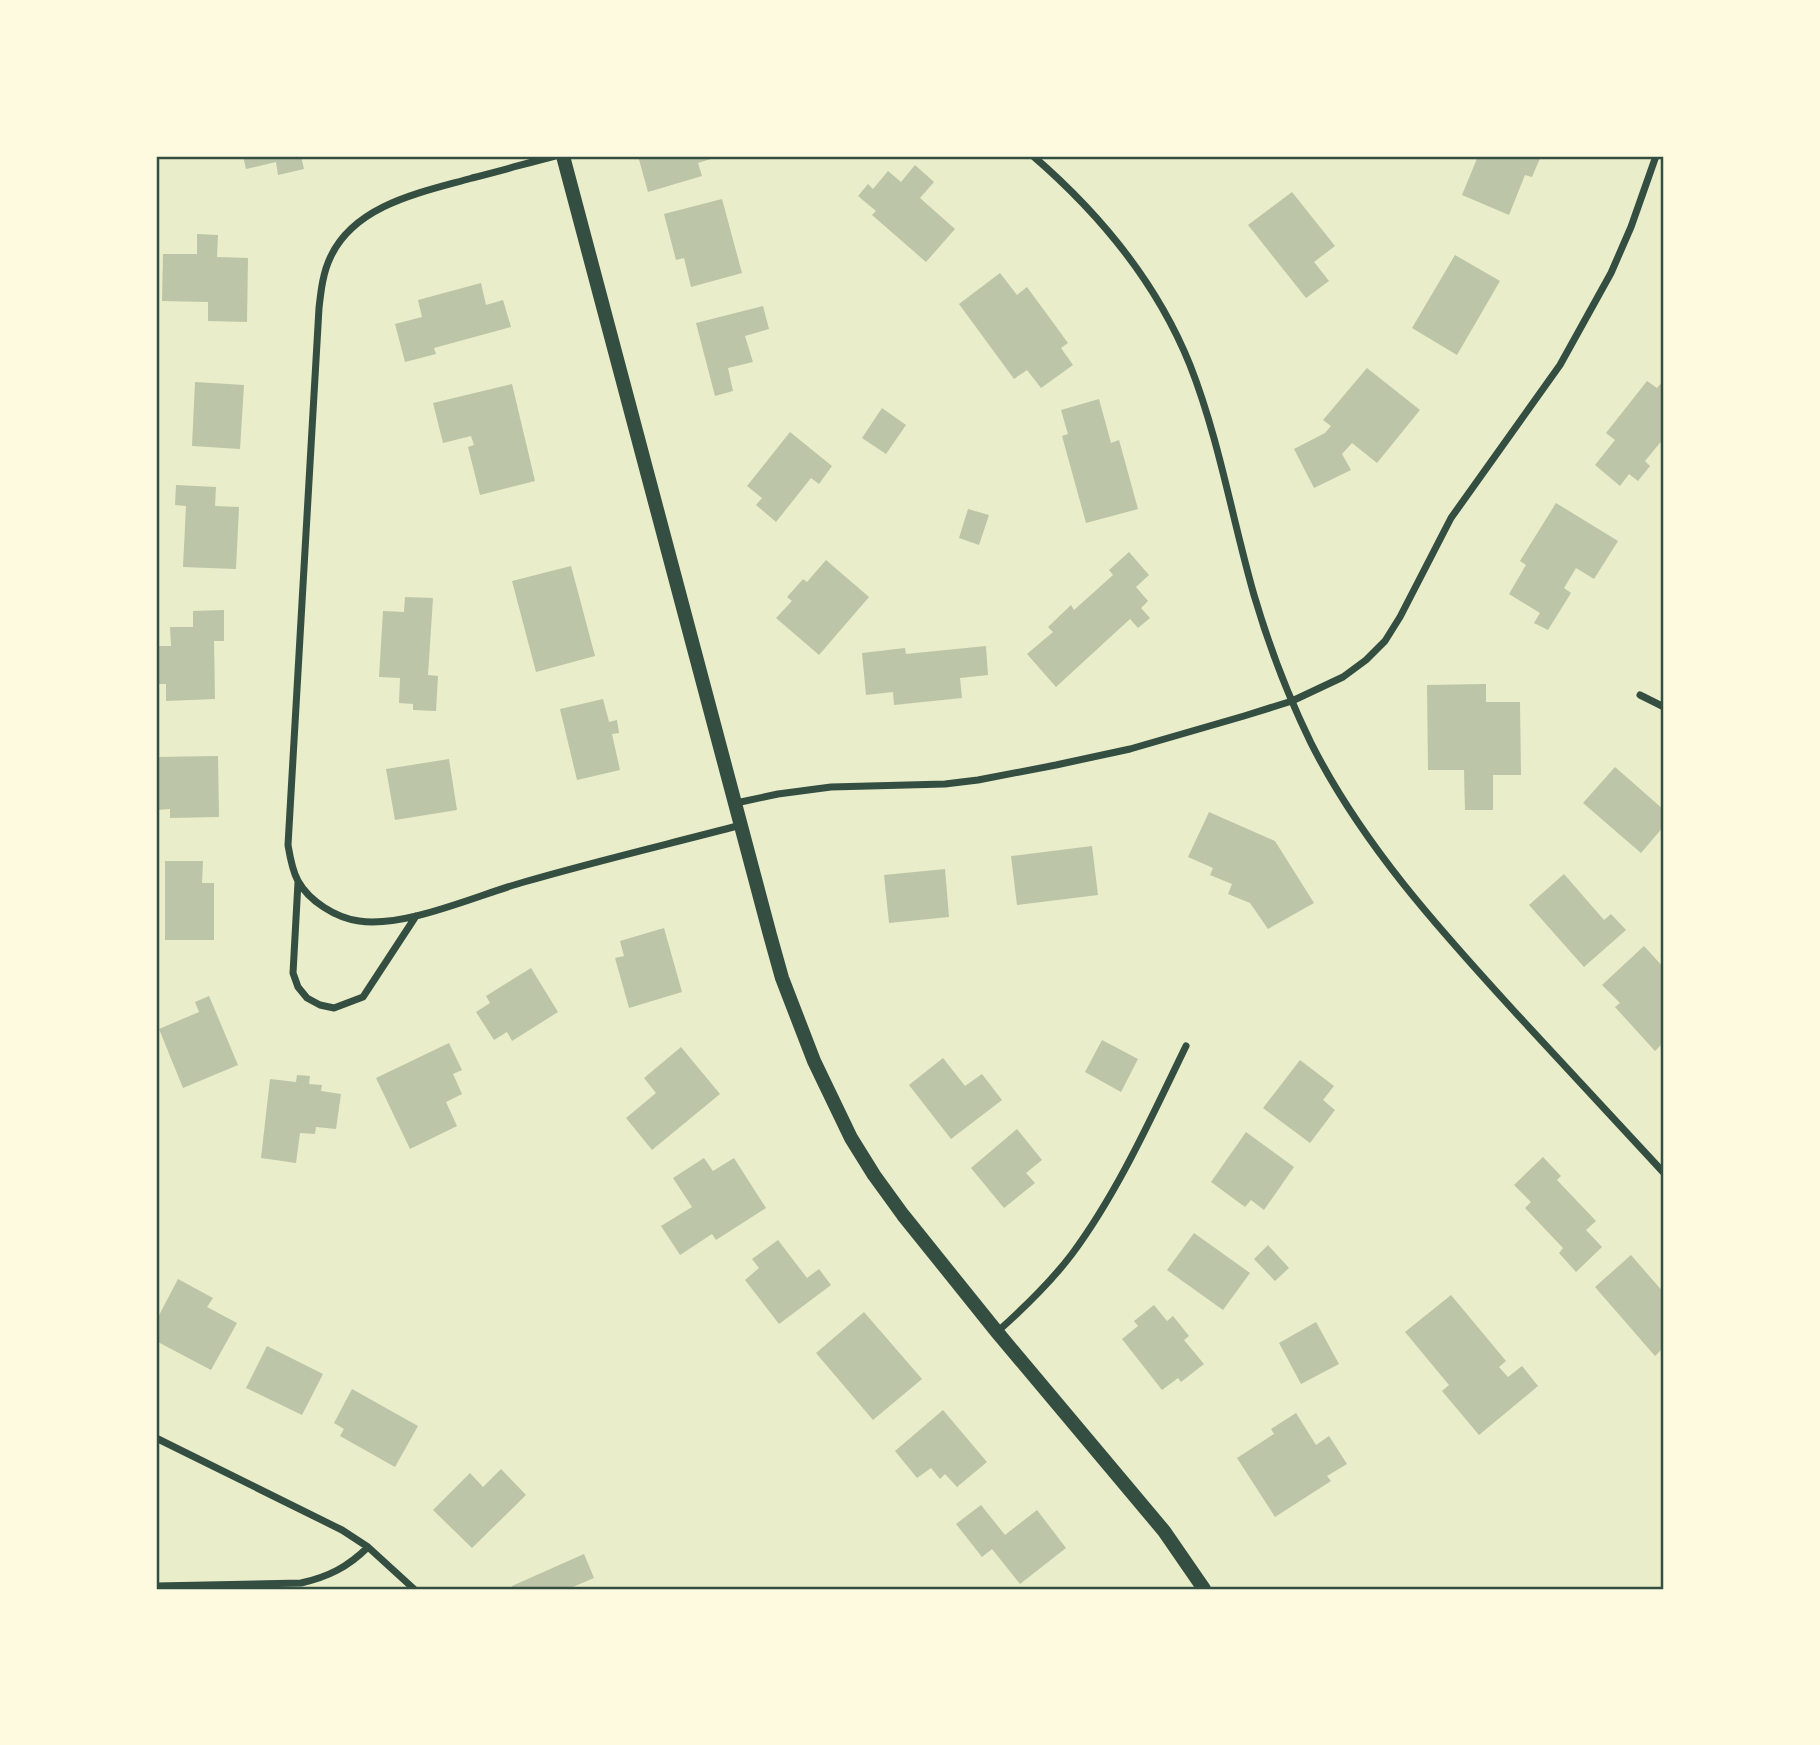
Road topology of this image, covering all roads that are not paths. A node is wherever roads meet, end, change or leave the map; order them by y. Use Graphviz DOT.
graph roads {
  1 [pos="555,156"];
  2 [pos="563,156"];
  3 [pos="1033,156"];
  4 [pos="1656,156"];
  5 [pos="1640,695"];
  6 [pos="1292,701"];
  7 [pos="1664,707"];
  8 [pos="736,803"];
  9 [pos="741,825"];
  10 [pos="298,882"];
  11 [pos="416,916"];
  12 [pos="1186,1046"];
  13 [pos="1664,1173"];
  14 [pos="997,1332"];
  15 [pos="156,1438"];
  16 [pos="368,1547"];
  17 [pos="156,1586"];
  18 [pos="414,1589"];
  19 [pos="1204,1589"];
  1 -- 10 [label="street"];
  2 -- 8 [label="main road"];
  3 -- 6 [label="street"];
  4 -- 6 [label="street"];
  5 -- 7 [label="street"];
  6 -- 8 [label="street"];
  6 -- 13 [label="street"];
  8 -- 9 [label="main road"];
  9 -- 11 [label="street"];
  9 -- 14 [label="main road"];
  10 -- 11 [label="street"];
  10 -- 11 [label="street"];
  12 -- 14 [label="street"];
  14 -- 19 [label="main road"];
  15 -- 16 [label="street"];
  16 -- 17 [label="street"];
  16 -- 18 [label="street"];
}
